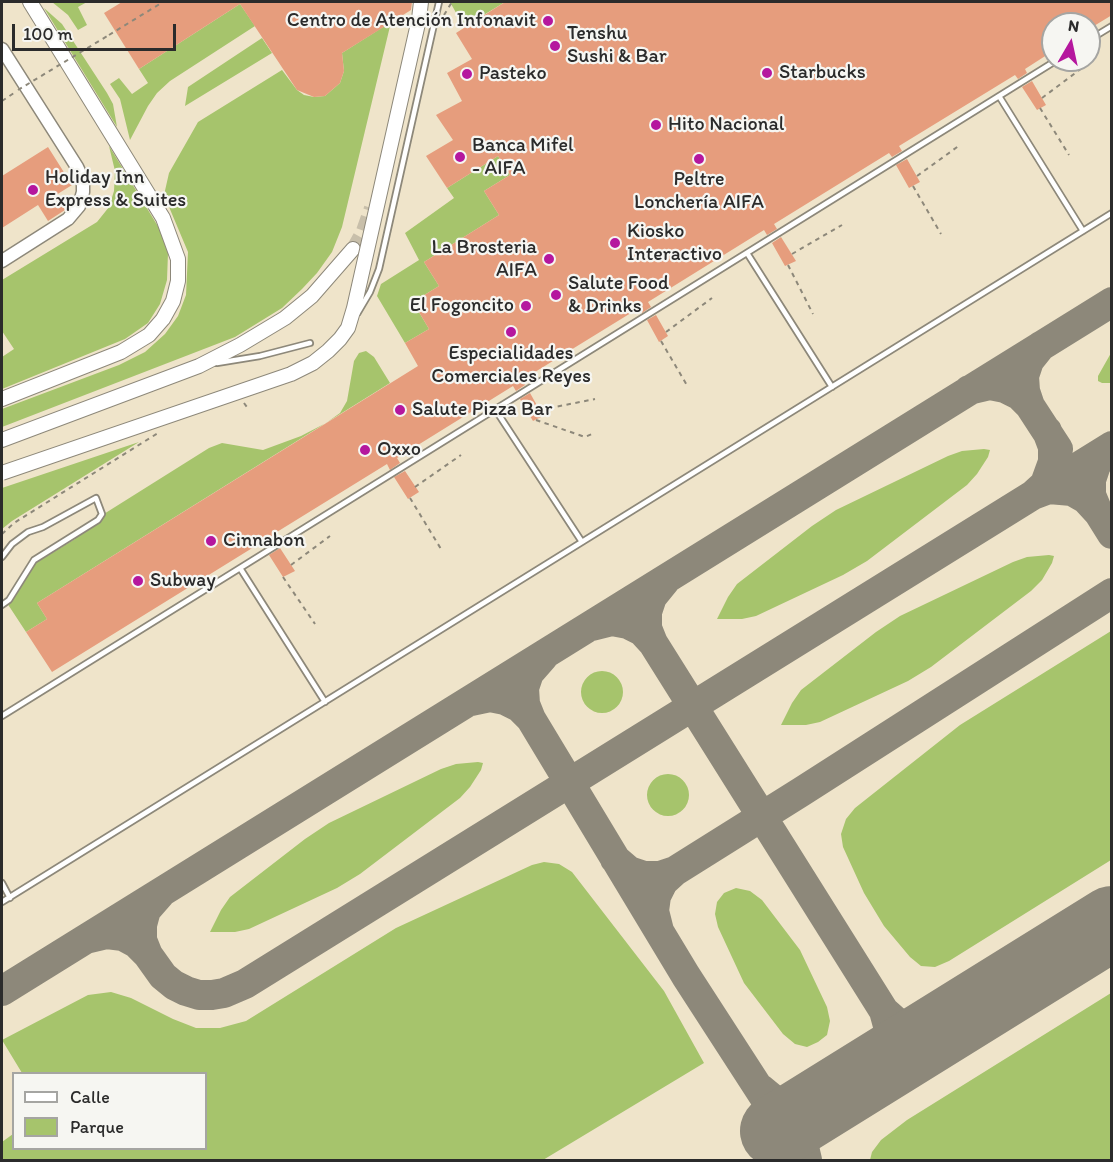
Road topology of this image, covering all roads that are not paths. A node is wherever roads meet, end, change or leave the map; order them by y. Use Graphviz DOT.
graph roads {
  1 [pos="30,2"];
  2 [pos="421,2"];
  3 [pos="439,2"];
  4 [pos="2,49"];
  5 [pos="1041,70"];
  6 [pos="999,96"];
  7 [pos="1112,213"];
  8 [pos="1083,231"];
  9 [pos="353,249"];
  10 [pos="747,253"];
  11 [pos="2,261"];
  12 [pos="348,328"];
  13 [pos="310,343"];
  14 [pos="200,366"];
  15 [pos="832,387"];
  16 [pos="2,399"];
  17 [pos="495,409"];
  18 [pos="2,440"];
  19 [pos="2,473"];
  20 [pos="582,542"];
  21 [pos="2,557"];
  22 [pos="240,568"];
  23 [pos="2,605"];
  24 [pos="325,702"];
  25 [pos="2,716"];
  26 [pos="2,884"];
  27 [pos="10,898"];
  28 [pos="2,902"];
  1 -- 16 [label="main road"];
  2 -- 12 [label="main road, bridge"];
  3 -- 12 [label="lane, bridge"];
  4 -- 11 [label="street"];
  5 -- 6 [label="lane"];
  6 -- 8 [label="lane"];
  6 -- 10 [label="lane"];
  7 -- 8 [label="lane"];
  8 -- 15 [label="lane"];
  9 -- 14 [label="main road"];
  10 -- 15 [label="lane"];
  10 -- 17 [label="lane"];
  12 -- 19 [label="main road, bridge"];
  13 -- 14 [label="lane"];
  14 -- 18 [label="main road"];
  15 -- 20 [label="lane"];
  17 -- 20 [label="lane"];
  17 -- 22 [label="lane"];
  20 -- 24 [label="lane"];
  21 -- 23 [label="lane"];
  22 -- 24 [label="lane"];
  22 -- 25 [label="lane"];
  24 -- 27 [label="lane"];
  26 -- 27 [label="lane"];
  27 -- 28 [label="lane"];
}
